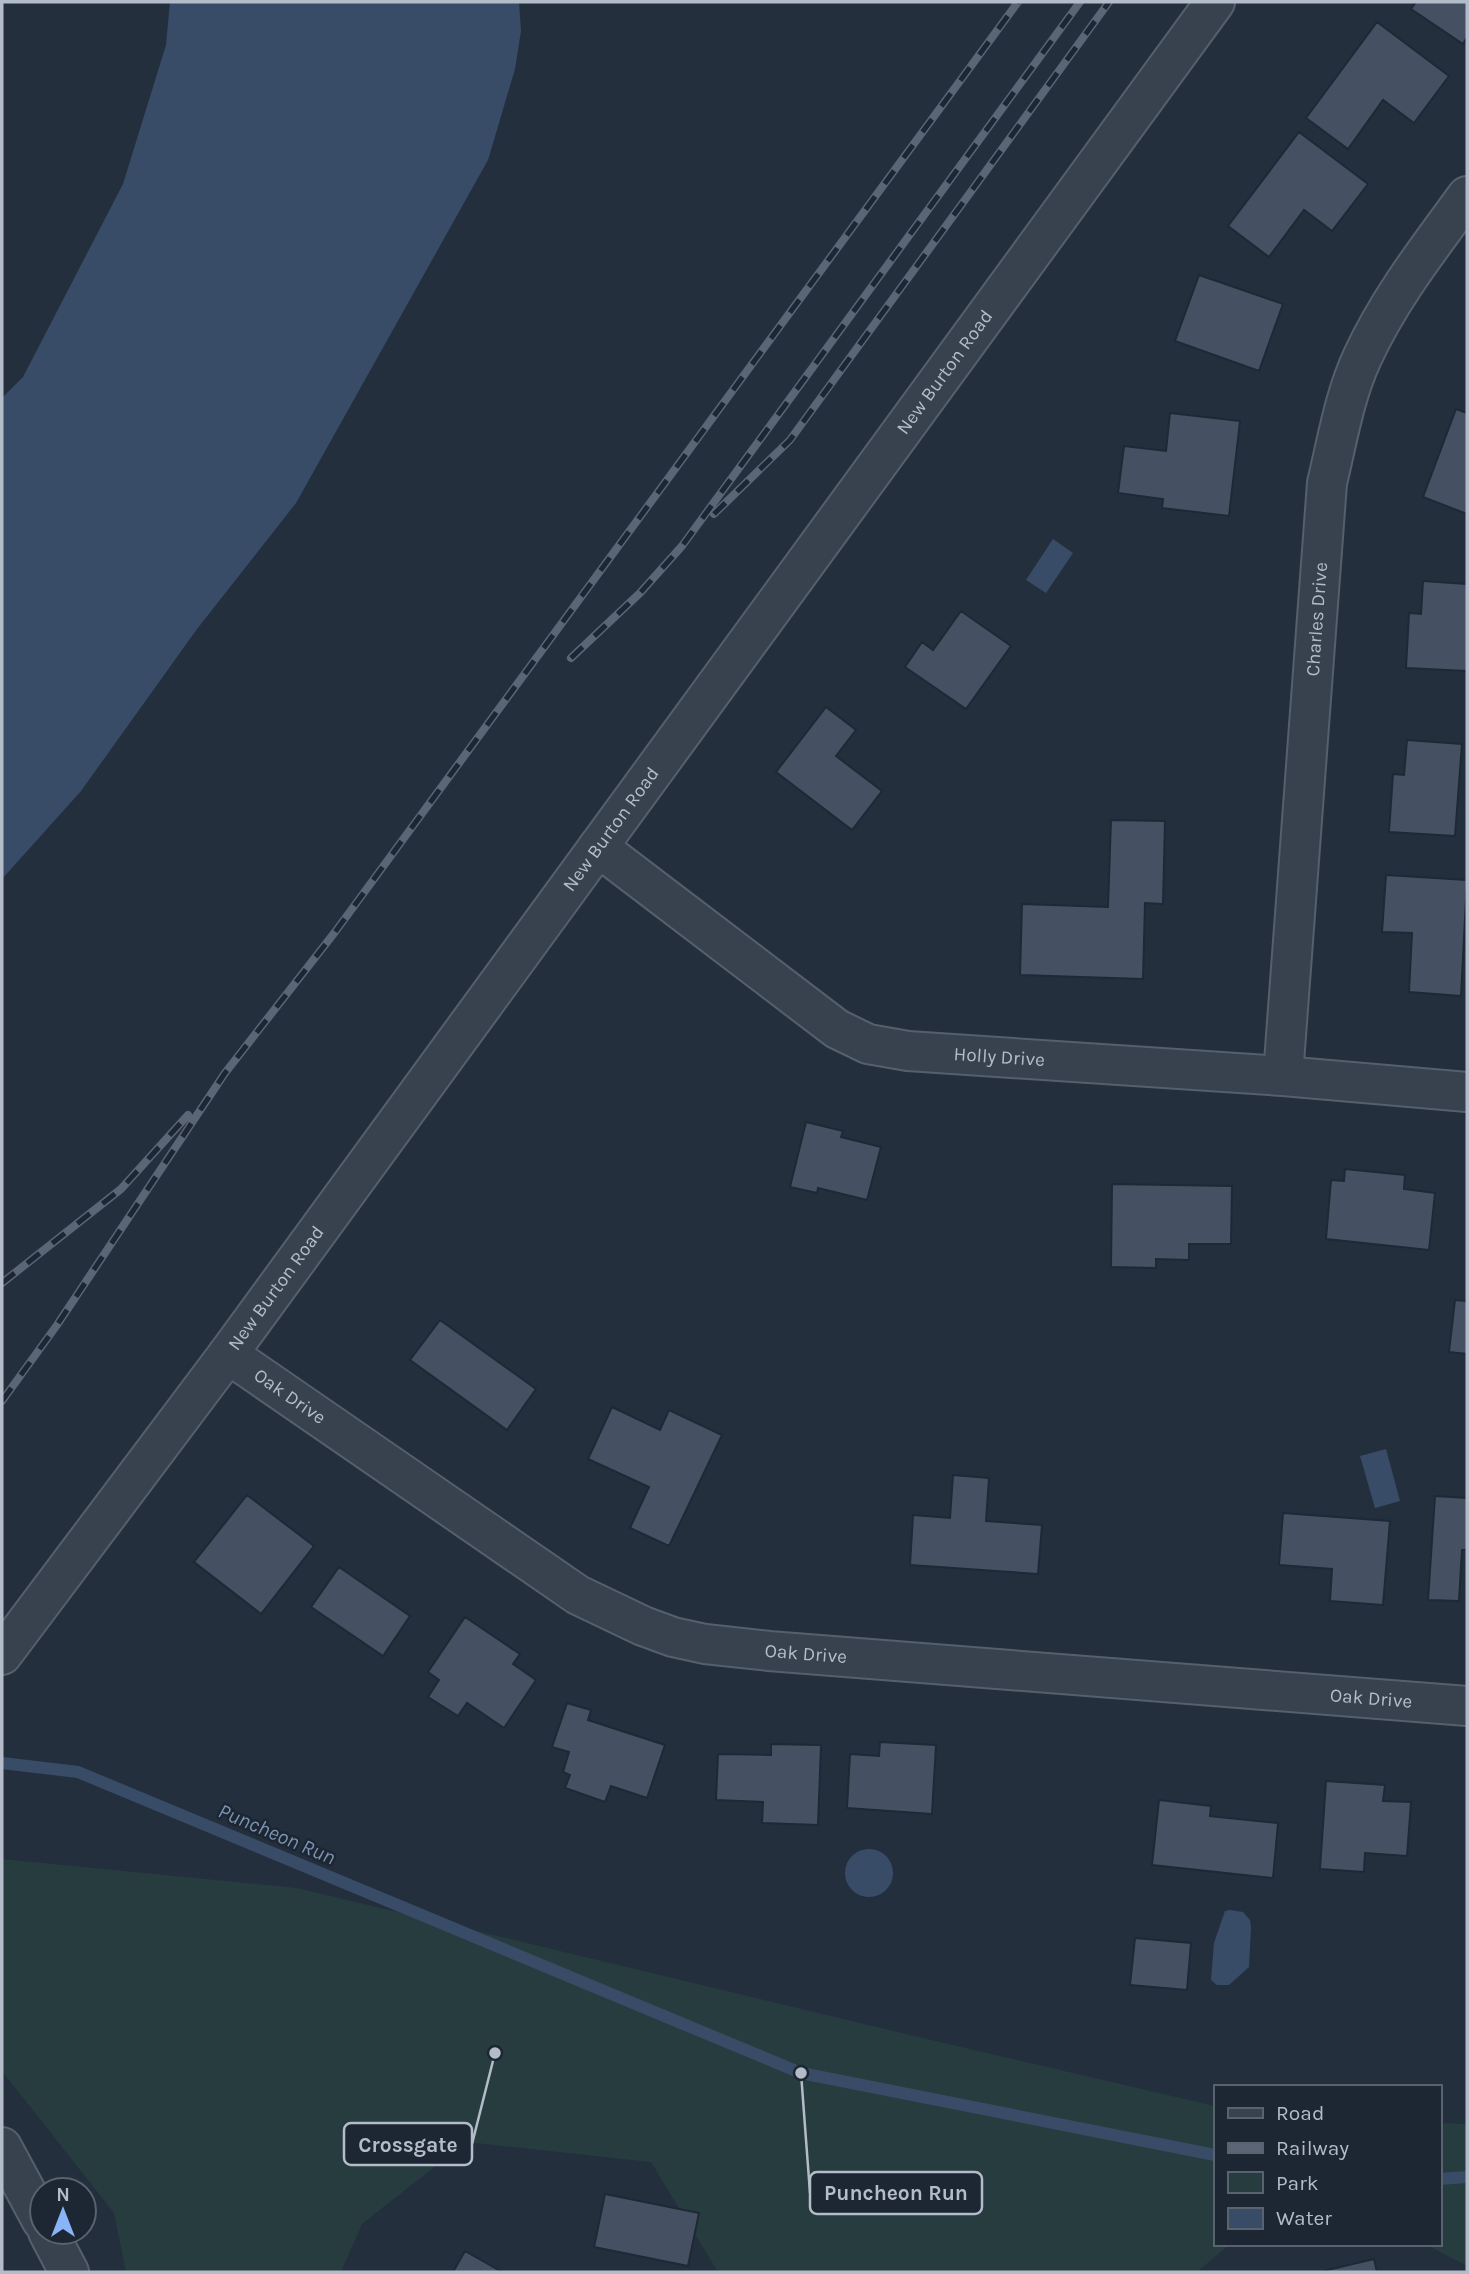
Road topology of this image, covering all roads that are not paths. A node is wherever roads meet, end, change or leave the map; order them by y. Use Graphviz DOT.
graph roads {
  1 [pos="1215,2"];
  2 [pos="1467,196"];
  3 [pos="598,847"];
  4 [pos="1283,1076"];
  5 [pos="1467,1092"];
  6 [pos="228,1354"];
  7 [pos="2,1655"];
  8 [pos="1467,1706"];
  9 [pos="2,2147"];
  10 [pos="28,2195"];
  11 [pos="55,2246"];
  12 [pos="69,2272"];
  1 -- 3 [label="street, New Burton Road"];
  2 -- 4 [label="street, Charles Drive"];
  3 -- 4 [label="street, Holly Drive"];
  3 -- 6 [label="street, New Burton Road"];
  4 -- 5 [label="street, Holly Drive"];
  6 -- 7 [label="street, New Burton Road"];
  6 -- 8 [label="street, Oak Drive"];
  9 -- 10 [label="street"];
  11 -- 12 [label="street"];
}
